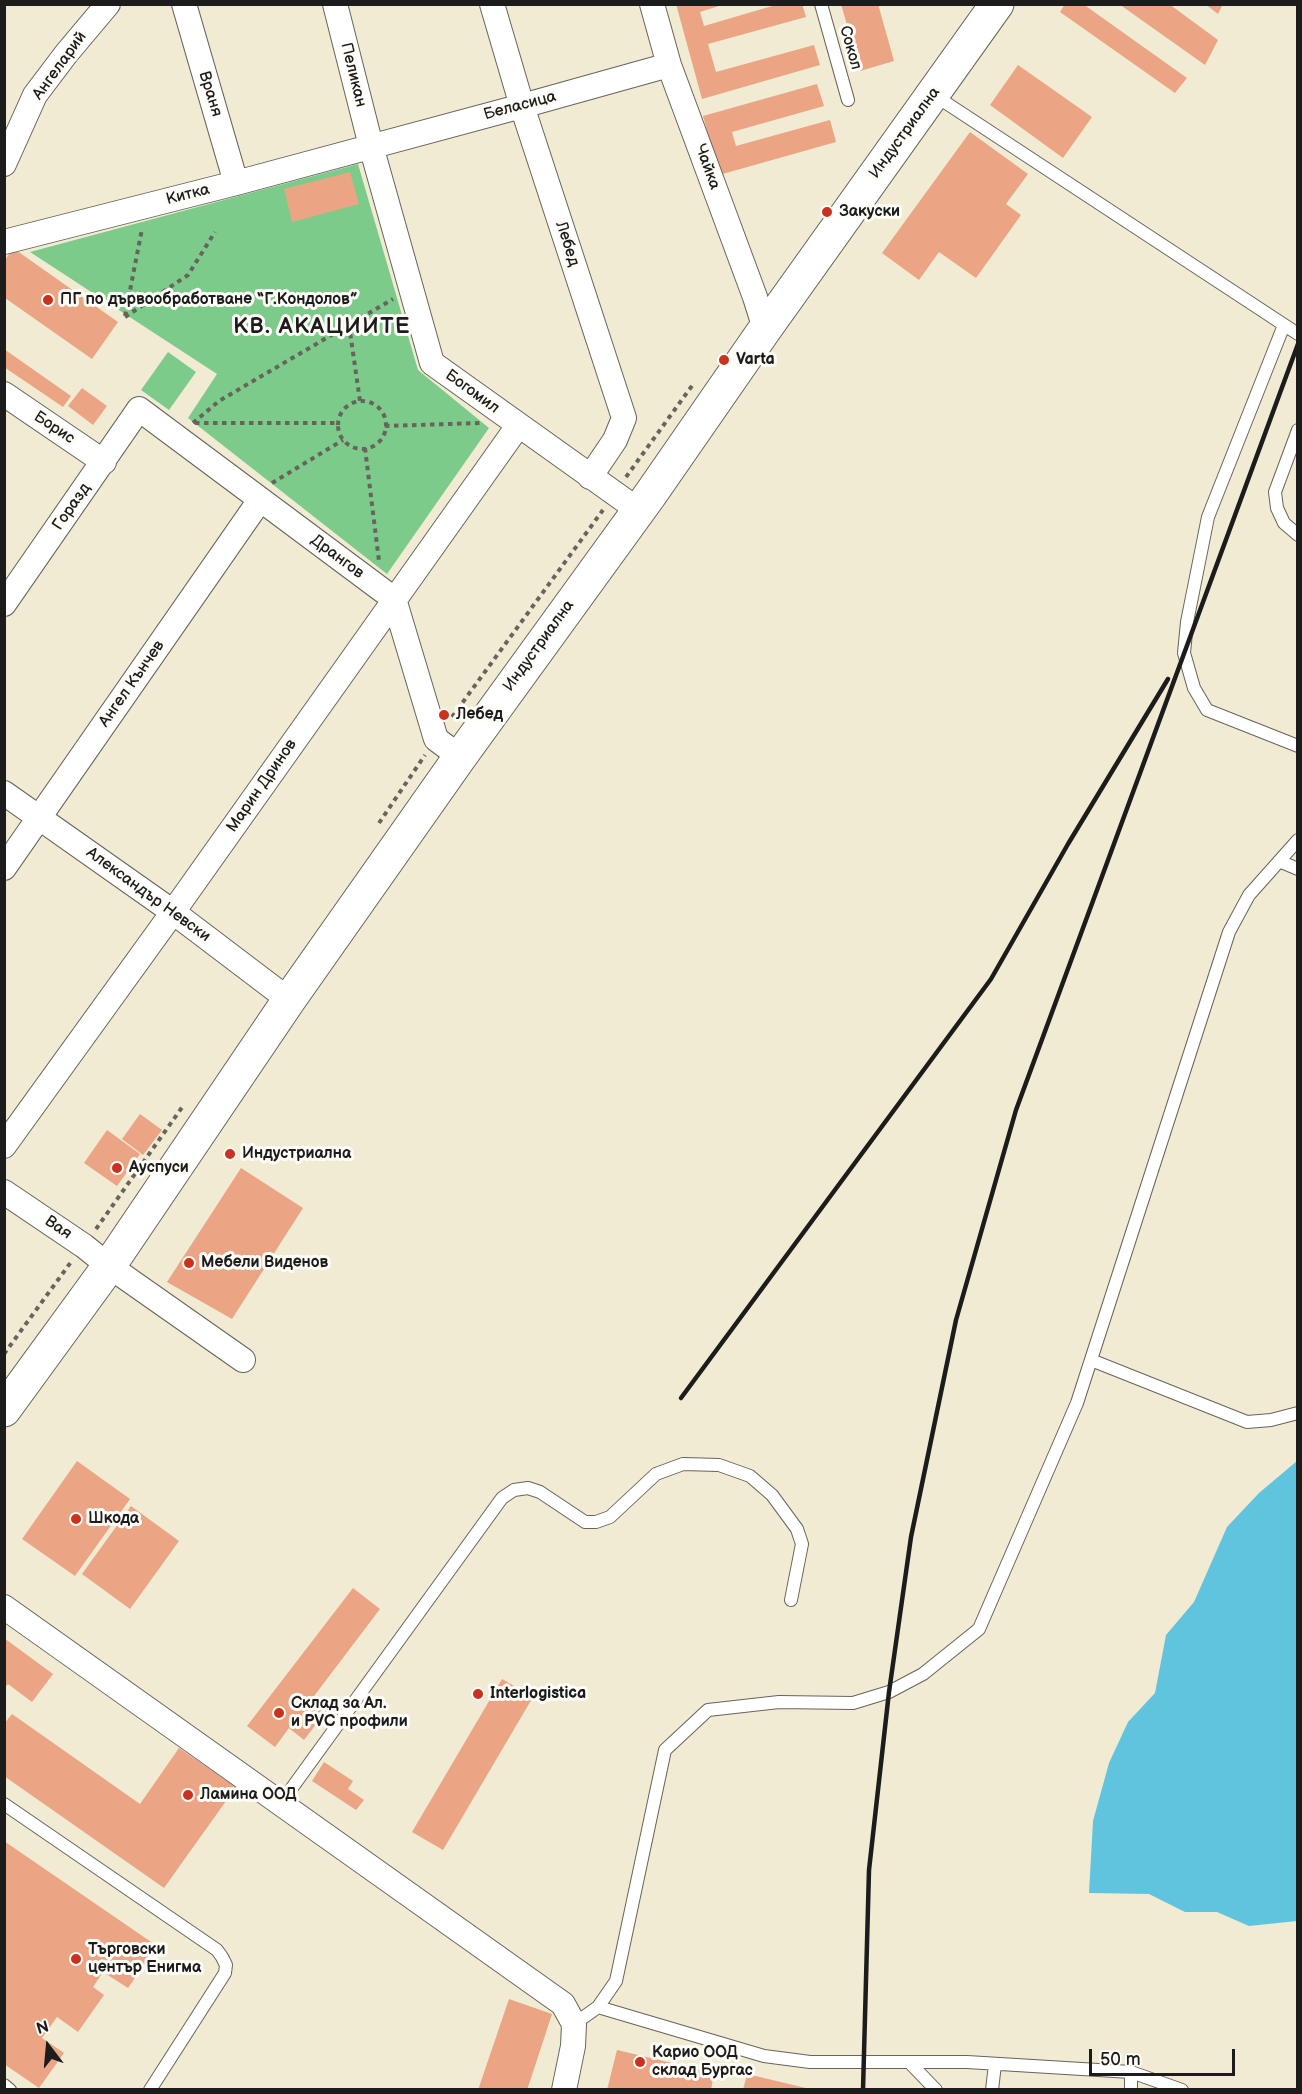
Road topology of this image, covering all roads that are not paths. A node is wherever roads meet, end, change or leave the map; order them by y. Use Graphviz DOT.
graph roads {
  1 [pos="108,4"];
  2 [pos="183,4"];
  3 [pos="335,4"];
  4 [pos="492,4"];
  5 [pos="652,4"];
  6 [pos="821,4"];
  7 [pos="997,4"];
  8 [pos="669,65"];
  9 [pos="933,94"];
  10 [pos="848,100"];
  11 [pos="522,106"];
  12 [pos="371,146"];
  13 [pos="4,164"];
  14 [pos="236,183"];
  15 [pos="4,242"];
  16 [pos="1284,325"];
  17 [pos="765,329"];
  18 [pos="1298,334"];
  19 [pos="4,394"];
  20 [pos="139,409"];
  21 [pos="515,424"];
  22 [pos="1298,430"];
  23 [pos="104,462"];
  24 [pos="590,477"];
  25 [pos="256,497"];
  26 [pos="638,510"];
  27 [pos="1298,535"];
  28 [pos="7,594"];
  29 [pos="388,595"];
  30 [pos="1298,746"];
  31 [pos="460,756"];
  32 [pos="4,793"];
  33 [pos="40,817"];
  34 [pos="1298,840"];
  35 [pos="1279,861"];
  36 [pos="4,868"];
  37 [pos="1298,869"];
  38 [pos="173,912"];
  39 [pos="289,1000"];
  40 [pos="4,1146"];
  41 [pos="4,1192"];
  42 [pos="109,1266"];
  43 [pos="243,1360"];
  44 [pos="1091,1360"];
  45 [pos="4,1410"];
  46 [pos="1298,1413"];
  47 [pos="791,1600"];
  48 [pos="4,1606"];
  49 [pos="281,1803"];
  50 [pos="4,1804"];
  51 [pos="598,2007"];
  52 [pos="573,2024"];
  53 [pos="910,2063"];
  54 [pos="995,2064"];
  55 [pos="1131,2072"];
  56 [pos="4,2085"];
  57 [pos="10,2090"];
  58 [pos="150,2090"];
  59 [pos="564,2090"];
  60 [pos="936,2090"];
  61 [pos="992,2090"];
  62 [pos="1131,2090"];
  63 [pos="1182,2090"];
  1 -- 13 [label="street, Ангеларий"];
  2 -- 14 [label="street, Враня"];
  3 -- 12 [label="street, Пеликан"];
  4 -- 11 [label="street, Лебед"];
  5 -- 8 [label="street, Чайка"];
  6 -- 10 [label="lane, Сокол"];
  7 -- 9 [label="main road, Индустриална"];
  8 -- 11 [label="street, Беласица"];
  8 -- 17 [label="street, Чайка"];
  9 -- 16 [label="lane"];
  9 -- 17 [label="main road, Индустриална"];
  11 -- 12 [label="street, Беласица"];
  11 -- 24 [label="street, Лебед"];
  12 -- 14 [label="street, Китка"];
  12 -- 21 [label="street, Богомил"];
  14 -- 15 [label="street, Китка"];
  16 -- 18 [label="lane"];
  16 -- 30 [label="lane"];
  17 -- 26 [label="main road, Индустриална"];
  19 -- 23 [label="street, Борис"];
  20 -- 23 [label="street, Горазд"];
  20 -- 25 [label="street, Дрангов"];
  21 -- 24 [label="street, Богомил"];
  21 -- 29 [label="street, Марин Дринов"];
  22 -- 27 [label="lane"];
  23 -- 28 [label="street, Горазд"];
  24 -- 26 [label="street, Богомил"];
  25 -- 29 [label="street, Дрангов"];
  25 -- 33 [label="street, Ангел Кънчев"];
  26 -- 31 [label="main road, Индустриална"];
  29 -- 31 [label="street"];
  29 -- 38 [label="street, Марин Дринов"];
  31 -- 39 [label="main road, Индустриална"];
  32 -- 33 [label="street, Александър Невски"];
  33 -- 36 [label="street, Ангел Кънчев"];
  33 -- 38 [label="street, Александър Невски"];
  34 -- 35 [label="lane"];
  35 -- 37 [label="lane"];
  35 -- 44 [label="lane"];
  38 -- 39 [label="street, Александър Невски"];
  38 -- 40 [label="street, Марин Дринов"];
  39 -- 42 [label="main road, Индустриална"];
  41 -- 42 [label="street, Вая"];
  42 -- 43 [label="street, Вая"];
  42 -- 45 [label="main road, Индустриална"];
  44 -- 46 [label="lane"];
  44 -- 51 [label="lane"];
  47 -- 49 [label="lane"];
  48 -- 49 [label="street"];
  49 -- 52 [label="street"];
  50 -- 58 [label="lane"];
  51 -- 52 [label="lane"];
  51 -- 53 [label="lane"];
  52 -- 59 [label="street"];
  53 -- 54 [label="lane"];
  53 -- 60 [label="lane"];
  54 -- 55 [label="lane"];
  54 -- 61 [label="lane"];
  55 -- 62 [label="lane"];
  55 -- 63 [label="lane"];
  56 -- 57 [label="lane"];
}
